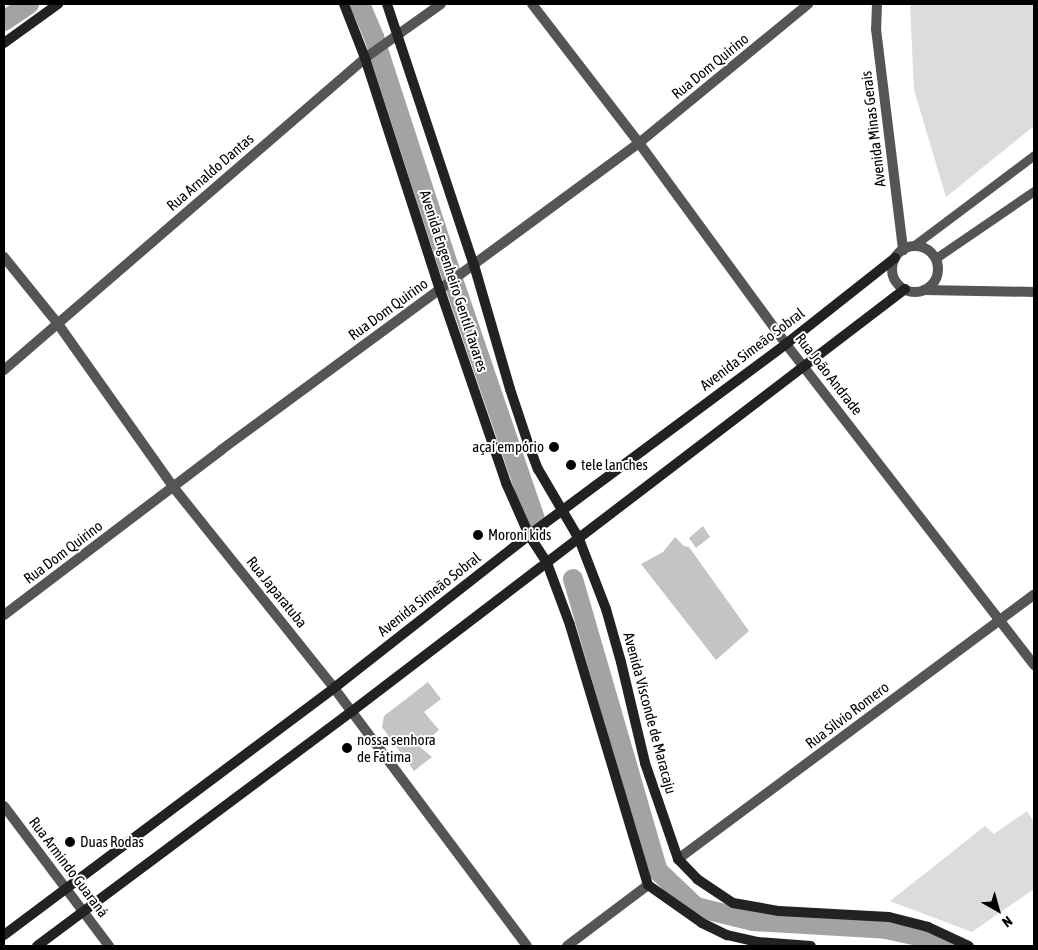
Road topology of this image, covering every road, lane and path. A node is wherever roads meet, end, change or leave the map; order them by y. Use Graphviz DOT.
graph roads {
  1 [pos="58,4"];
  2 [pos="344,4"];
  3 [pos="387,4"];
  4 [pos="441,4"];
  5 [pos="532,4"];
  6 [pos="808,4"];
  7 [pos="877,4"];
  8 [pos="397,36"];
  9 [pos="4,42"];
  10 [pos="367,56"];
  11 [pos="639,143"];
  12 [pos="1034,154"];
  13 [pos="1034,190"];
  14 [pos="913,246"];
  15 [pos="903,250"];
  16 [pos="4,257"];
  17 [pos="895,258"];
  18 [pos="936,258"];
  19 [pos="471,267"];
  20 [pos="443,288"];
  21 [pos="905,289"];
  22 [pos="924,290"];
  23 [pos="1034,292"];
  24 [pos="58,324"];
  25 [pos="786,344"];
  26 [pos="804,366"];
  27 [pos="4,370"];
  28 [pos="174,488"];
  29 [pos="561,510"];
  30 [pos="529,534"];
  31 [pos="579,539"];
  32 [pos="547,562"];
  33 [pos="1034,595"];
  34 [pos="4,615"];
  35 [pos="1000,620"];
  36 [pos="1034,665"];
  37 [pos="334,688"];
  38 [pos="352,712"];
  39 [pos="4,806"];
  40 [pos="678,859"];
  41 [pos="648,885"];
  42 [pos="66,887"];
  43 [pos="83,911"];
  44 [pos="4,934"];
  45 [pos="37,946"];
  46 [pos="109,946"];
  47 [pos="527,946"];
  48 [pos="567,946"];
  49 [pos="810,946"];
  50 [pos="969,946"];
  1 -- 9 [label="main road"];
  2 -- 10 [label="main road, Avenida Engenheiro Gentil Tavares"];
  3 -- 8 [label="main road, Avenida Engenheiro Gentil Tavares"];
  4 -- 8 [label="street, Rua Arnaldo Dantas"];
  5 -- 11 [label="street, Rua João Andrade"];
  6 -- 11 [label="street, Rua Dom Quirino"];
  7 -- 15 [label="street, Avenida Minas Gerais"];
  8 -- 10 [label="street, Rua Arnaldo Dantas"];
  8 -- 19 [label="main road, Avenida Engenheiro Gentil Tavares"];
  10 -- 20 [label="main road, Avenida Engenheiro Gentil Tavares"];
  10 -- 24 [label="street, Rua Arnaldo Dantas"];
  11 -- 19 [label="street, Rua Dom Quirino"];
  11 -- 25 [label="street, Rua João Andrade"];
  12 -- 14 [label="lane"];
  13 -- 18 [label="lane"];
  14 -- 15 [label="street"];
  14 -- 18 [label="street"];
  15 -- 17 [label="street"];
  16 -- 24 [label="street, Rua Japaratuba"];
  17 -- 21 [label="street"];
  17 -- 25 [label="main road, Avenida Simeão Sobral"];
  18 -- 22 [label="street"];
  19 -- 20 [label="street, Rua Dom Quirino"];
  19 -- 29 [label="main road, Avenida Engenheiro Gentil Tavares"];
  20 -- 28 [label="street, Rua Dom Quirino"];
  20 -- 30 [label="main road, Avenida Engenheiro Gentil Tavares"];
  21 -- 22 [label="street"];
  21 -- 26 [label="main road"];
  22 -- 23 [label="street"];
  24 -- 27 [label="street, Rua Arnaldo Dantas"];
  24 -- 28 [label="street, Rua Japaratuba"];
  25 -- 26 [label="street, Rua João Andrade"];
  25 -- 29 [label="main road, Avenida Simeão Sobral"];
  26 -- 31 [label="main road"];
  26 -- 35 [label="street, Rua João Andrade"];
  28 -- 34 [label="street, Rua Dom Quirino"];
  28 -- 37 [label="street, Rua Japaratuba"];
  29 -- 30 [label="main road, Avenida Simeão Sobral"];
  29 -- 31 [label="main road, Avenida Visconde de Maracaju"];
  30 -- 32 [label="main road, Avenida Engenheiro Gentil Tavares"];
  30 -- 37 [label="main road, Avenida Simeão Sobral"];
  31 -- 32 [label="main road"];
  31 -- 40 [label="main road, Avenida Visconde de Maracaju"];
  32 -- 38 [label="main road"];
  32 -- 41 [label="main road"];
  33 -- 35 [label="street, Rua Sílvio Romero"];
  35 -- 36 [label="street, Rua João Andrade"];
  35 -- 40 [label="street, Rua Sílvio Romero"];
  37 -- 38 [label="street, Rua Japaratuba"];
  37 -- 42 [label="main road, Avenida Simeão Sobral"];
  38 -- 43 [label="main road"];
  38 -- 47 [label="street, Rua Japaratuba"];
  39 -- 42 [label="street, Rua Armindo Guaraná"];
  40 -- 50 [label="main road, Avenida Visconde de Maracaju"];
  41 -- 48 [label="street"];
  41 -- 49 [label="main road"];
  42 -- 43 [label="street, Rua Armindo Guaraná"];
  42 -- 44 [label="main road, Avenida Simeão Sobral"];
  43 -- 45 [label="main road"];
  43 -- 46 [label="street, Rua Armindo Guaraná"];
}
